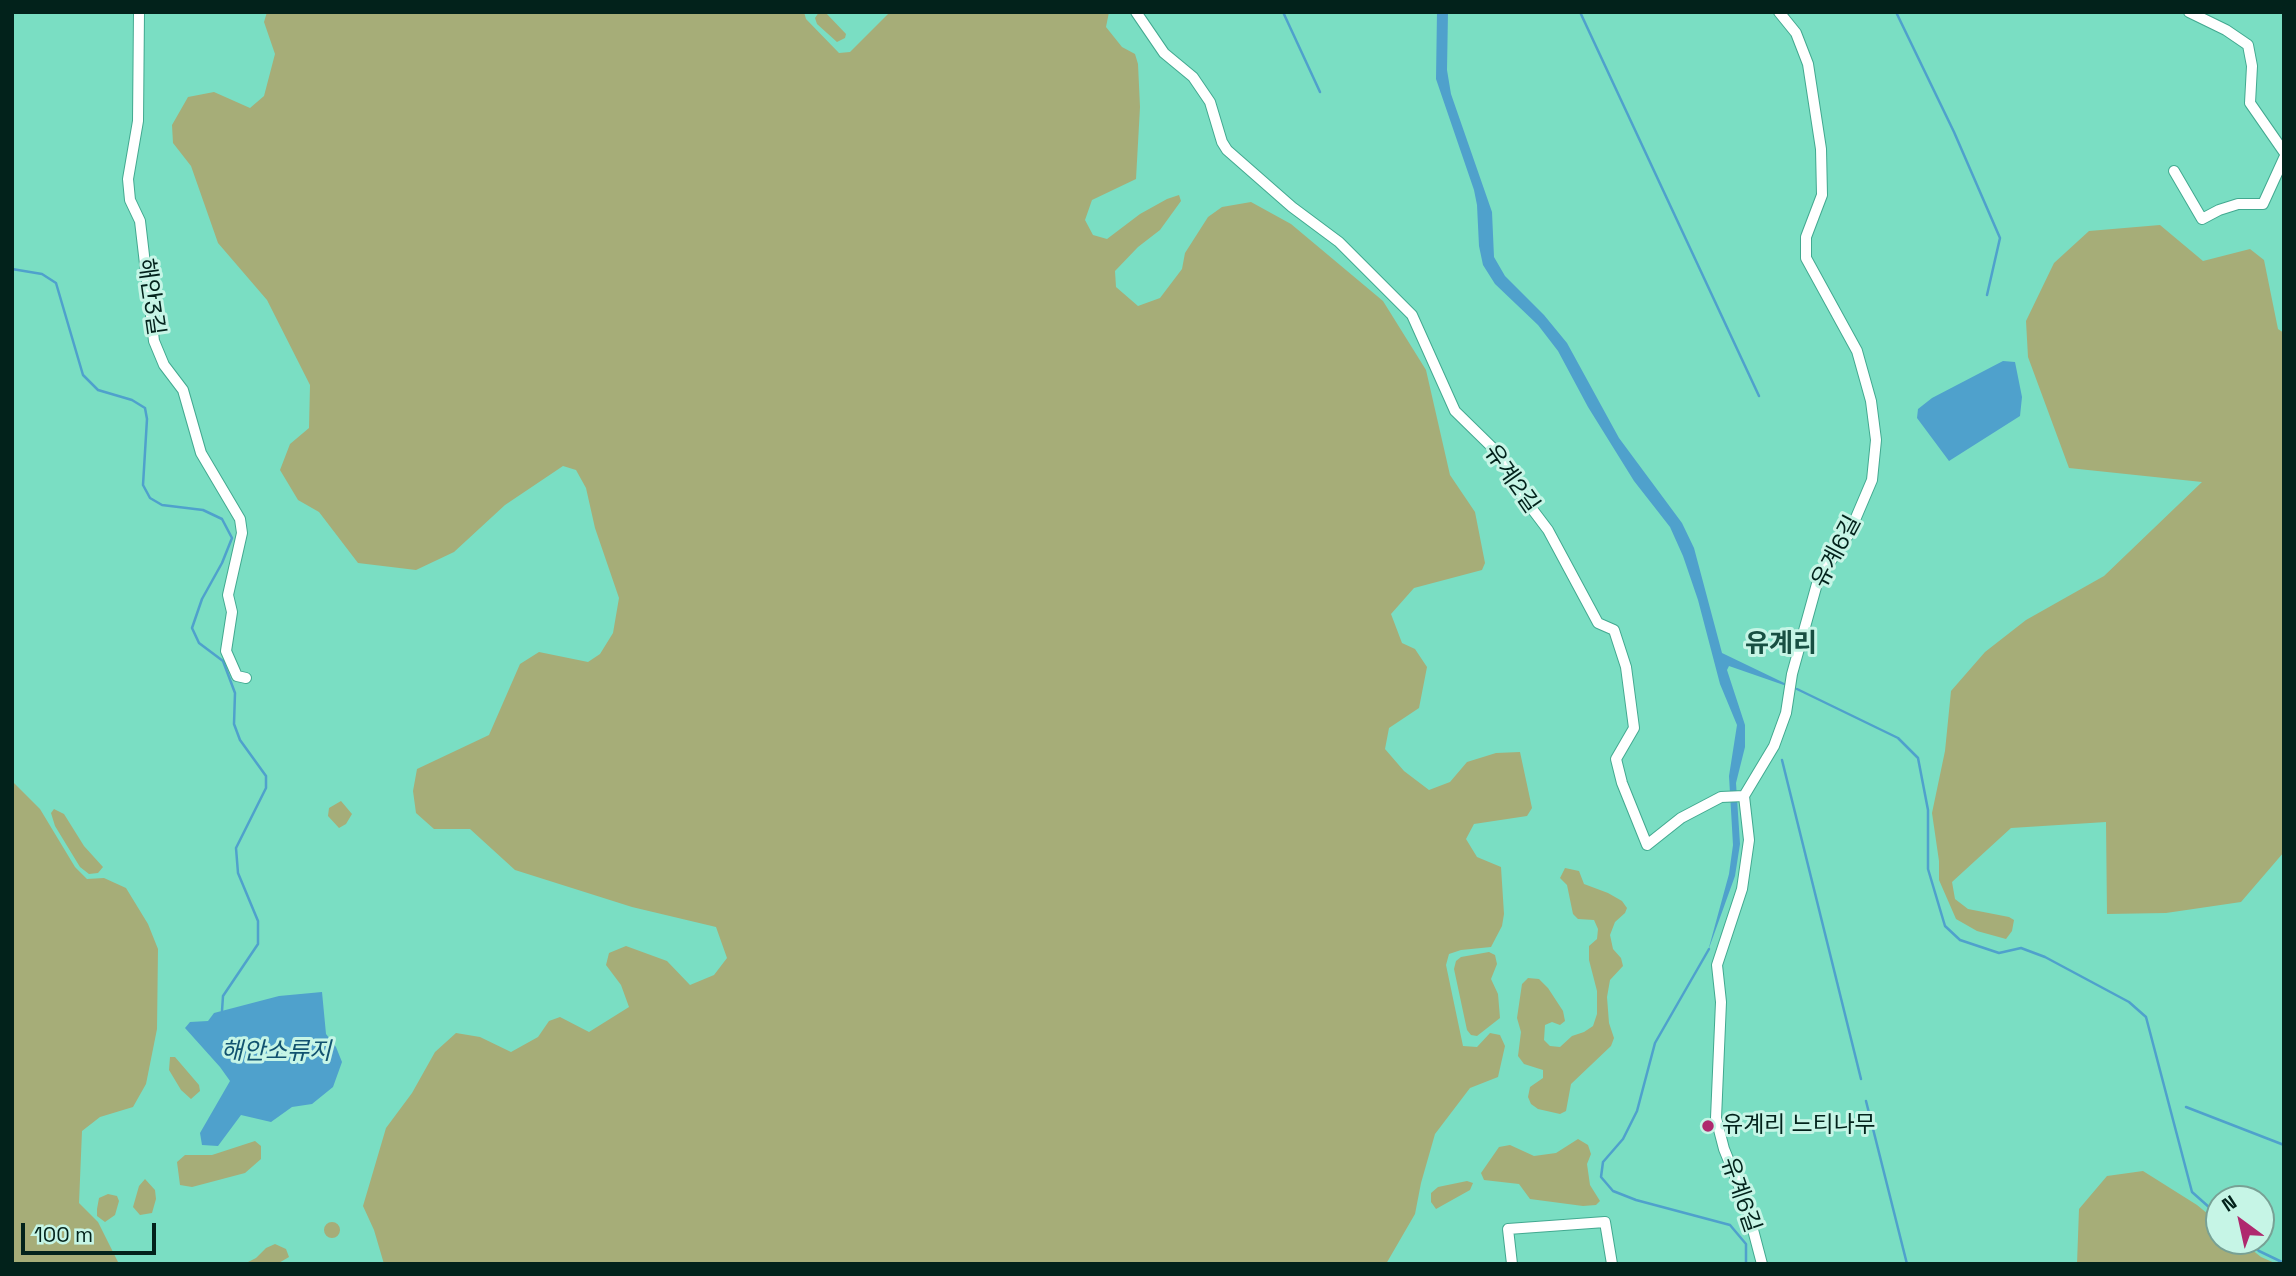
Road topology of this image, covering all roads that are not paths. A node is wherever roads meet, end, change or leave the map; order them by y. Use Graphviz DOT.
graph roads {
  1 [pos="139,12"];
  2 [pos="1136,12"];
  3 [pos="1779,12"];
  4 [pos="2189,12"];
  5 [pos="2284,152"];
  6 [pos="2284,158"];
  7 [pos="2174,171"];
  8 [pos="246,678"];
  9 [pos="1744,796"];
  10 [pos="1512,1264"];
  11 [pos="1612,1264"];
  12 [pos="1762,1264"];
  1 -- 8 [label="street, 해안3길"];
  2 -- 9 [label="street, 유계2길"];
  3 -- 9 [label="street, 유계6길"];
  4 -- 5 [label="street"];
  6 -- 7 [label="street"];
  9 -- 12 [label="street, 유계6길"];
  10 -- 11 [label="street"];
}
